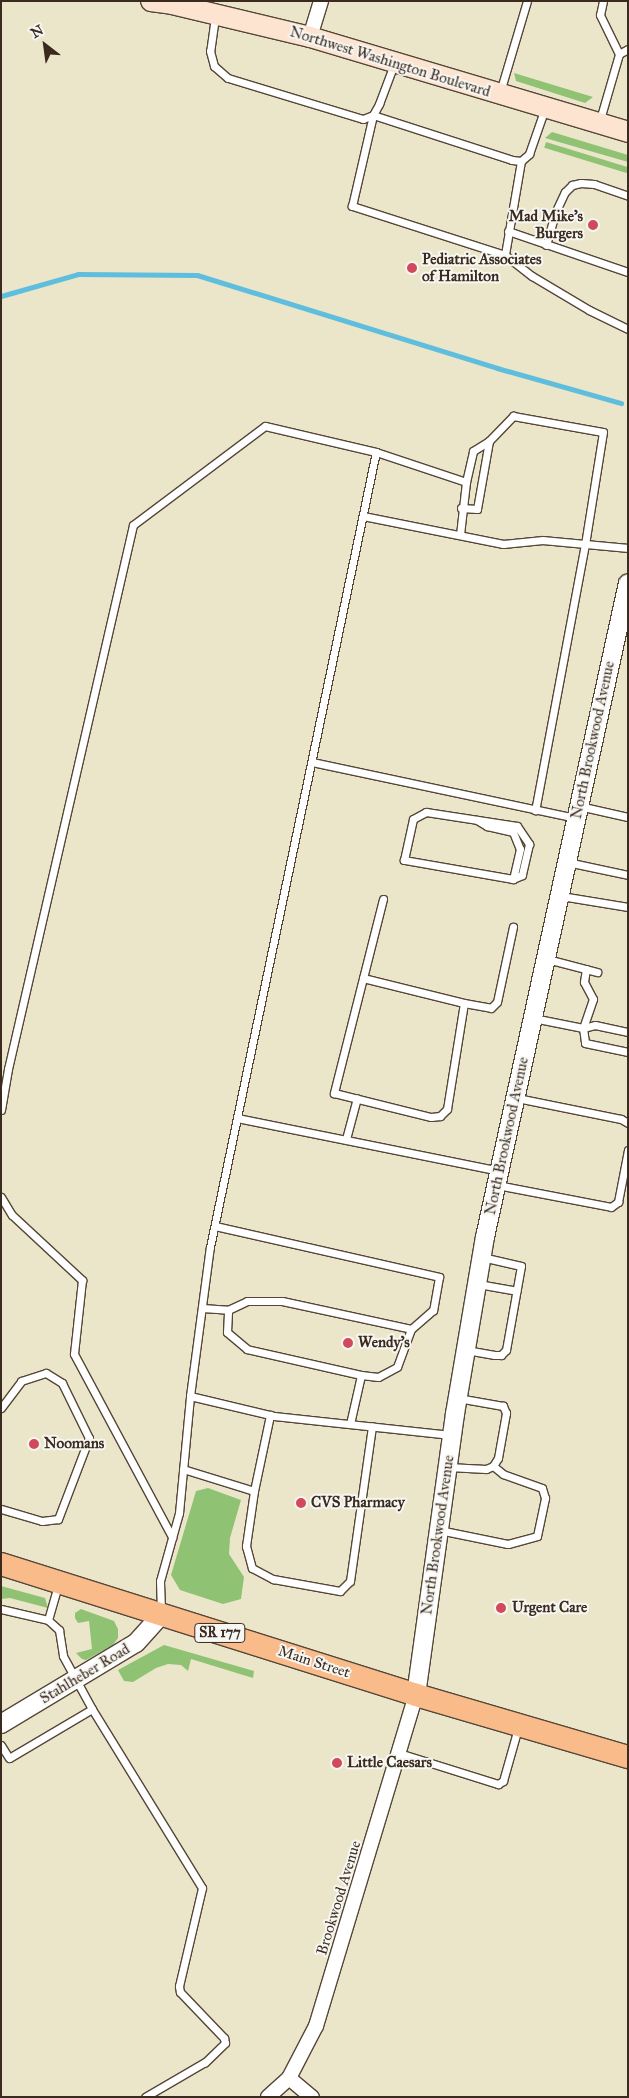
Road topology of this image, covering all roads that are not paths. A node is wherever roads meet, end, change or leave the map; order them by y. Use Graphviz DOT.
graph roads {
  1 [pos="151,1"];
  2 [pos="321,1"];
  3 [pos="527,1"];
  4 [pos="603,1"];
  5 [pos="172,3"];
  6 [pos="216,14"];
  7 [pos="310,37"];
  8 [pos="628,49"];
  9 [pos="619,54"];
  10 [pos="394,63"];
  11 [pos="499,95"];
  12 [pos="545,108"];
  13 [pos="373,115"];
  14 [pos="598,123"];
  15 [pos="628,132"];
  16 [pos="521,161"];
  17 [pos="628,196"];
  18 [pos="508,232"];
  19 [pos="546,244"];
  20 [pos="505,255"];
  21 [pos="628,272"];
  22 [pos="628,329"];
  23 [pos="489,441"];
  24 [pos="376,452"];
  25 [pos="466,482"];
  26 [pos="461,508"];
  27 [pos="363,516"];
  28 [pos="460,535"];
  29 [pos="585,544"];
  30 [pos="628,548"];
  31 [pos="628,583"];
  32 [pos="622,636"];
  33 [pos="312,762"];
  34 [pos="535,810"];
  35 [pos="578,812"];
  36 [pos="628,817"];
  37 [pos="474,818"];
  38 [pos="567,862"];
  39 [pos="628,875"];
  40 [pos="560,896"];
  41 [pos="383,899"];
  42 [pos="628,907"];
  43 [pos="514,927"];
  44 [pos="546,959"];
  45 [pos="586,970"];
  46 [pos="597,972"];
  47 [pos="364,978"];
  48 [pos="464,1003"];
  49 [pos="533,1018"];
  50 [pos="583,1028"];
  51 [pos="628,1032"];
  52 [pos="628,1052"];
  53 [pos="357,1098"];
  54 [pos="516,1098"];
  55 [pos="1,1110"];
  56 [pos="237,1118"];
  57 [pos="628,1123"];
  58 [pos="346,1139"];
  59 [pos="628,1150"];
  60 [pos="498,1178"];
  61 [pos="1,1197"];
  62 [pos="215,1226"];
  63 [pos="483,1257"];
  64 [pos="478,1284"];
  65 [pos="516,1291"];
  66 [pos="202,1308"];
  67 [pos="228,1310"];
  68 [pos="410,1329"];
  69 [pos="466,1350"];
  70 [pos="361,1374"];
  71 [pos="190,1396"];
  72 [pos="458,1398"];
  73 [pos="1,1408"];
  74 [pos="270,1415"];
  75 [pos="350,1424"];
  76 [pos="372,1427"];
  77 [pos="452,1436"];
  78 [pos="493,1466"];
  79 [pos="447,1467"];
  80 [pos="183,1469"];
  81 [pos="254,1491"];
  82 [pos="1,1509"];
  83 [pos="439,1530"];
  84 [pos="172,1537"];
  85 [pos="1,1564"];
  86 [pos="58,1583"];
  87 [pos="1,1609"];
  88 [pos="161,1615"];
  89 [pos="48,1620"];
  90 [pos="75,1680"];
  91 [pos="416,1695"];
  92 [pos="92,1709"];
  93 [pos="1,1724"];
  94 [pos="519,1725"];
  95 [pos="1,1745"];
  96 [pos="399,1752"];
  97 [pos="628,1757"];
  98 [pos="289,2078"];
  99 [pos="145,2097"];
  100 [pos="268,2097"];
  101 [pos="312,2097"];
  1 -- 5 [label="main road, Northwest Washington Boulevard"];
  2 -- 7 [label="street"];
  3 -- 11 [label="lane"];
  4 -- 9 [label="lane"];
  5 -- 6 [label="main road, Northwest Washington Boulevard"];
  6 -- 7 [label="main road, Northwest Washington Boulevard"];
  6 -- 13 [label="lane"];
  7 -- 10 [label="main road, Northwest Washington Boulevard"];
  8 -- 9 [label="lane"];
  9 -- 14 [label="lane"];
  10 -- 11 [label="main road, Northwest Washington Boulevard"];
  10 -- 13 [label="lane"];
  11 -- 12 [label="main road, Northwest Washington Boulevard"];
  12 -- 14 [label="main road, Northwest Washington Boulevard"];
  12 -- 16 [label="lane"];
  13 -- 16 [label="lane"];
  13 -- 20 [label="lane"];
  14 -- 15 [label="main road, Northwest Washington Boulevard"];
  16 -- 18 [label="lane"];
  17 -- 19 [label="lane"];
  18 -- 19 [label="lane"];
  18 -- 20 [label="lane"];
  19 -- 21 [label="lane"];
  20 -- 22 [label="lane"];
  23 -- 25 [label="lane"];
  23 -- 26 [label="lane"];
  23 -- 29 [label="lane"];
  24 -- 25 [label="lane"];
  24 -- 27 [label="lane"];
  24 -- 55 [label="lane"];
  25 -- 26 [label="lane"];
  26 -- 28 [label="lane"];
  27 -- 28 [label="lane"];
  27 -- 33 [label="lane"];
  28 -- 29 [label="lane"];
  29 -- 30 [label="lane"];
  29 -- 34 [label="lane"];
  31 -- 32 [label="street, North Brookwood Avenue"];
  32 -- 35 [label="street, North Brookwood Avenue"];
  33 -- 34 [label="lane"];
  33 -- 56 [label="lane"];
  34 -- 35 [label="lane"];
  35 -- 36 [label="lane"];
  35 -- 38 [label="street, North Brookwood Avenue"];
  37 -- 37 [label="lane"];
  38 -- 39 [label="lane"];
  38 -- 40 [label="street, North Brookwood Avenue"];
  40 -- 42 [label="lane"];
  40 -- 44 [label="street, North Brookwood Avenue"];
  41 -- 47 [label="lane"];
  43 -- 48 [label="lane"];
  44 -- 45 [label="lane"];
  44 -- 49 [label="street, North Brookwood Avenue"];
  45 -- 46 [label="lane"];
  45 -- 50 [label="lane"];
  47 -- 48 [label="lane"];
  47 -- 53 [label="lane"];
  48 -- 53 [label="lane"];
  49 -- 50 [label="lane"];
  49 -- 54 [label="street, North Brookwood Avenue"];
  50 -- 51 [label="lane"];
  50 -- 52 [label="lane"];
  53 -- 58 [label="lane"];
  54 -- 57 [label="lane"];
  54 -- 60 [label="street, North Brookwood Avenue"];
  56 -- 58 [label="lane"];
  56 -- 62 [label="lane"];
  58 -- 60 [label="lane"];
  59 -- 60 [label="lane"];
  60 -- 63 [label="street, North Brookwood Avenue"];
  61 -- 84 [label="lane"];
  62 -- 66 [label="lane"];
  62 -- 68 [label="lane"];
  63 -- 64 [label="street, North Brookwood Avenue"];
  63 -- 65 [label="lane"];
  64 -- 65 [label="lane"];
  64 -- 69 [label="street, North Brookwood Avenue"];
  65 -- 69 [label="lane"];
  66 -- 67 [label="lane"];
  66 -- 71 [label="lane"];
  67 -- 68 [label="lane"];
  67 -- 70 [label="lane"];
  68 -- 70 [label="lane"];
  69 -- 72 [label="street, North Brookwood Avenue"];
  70 -- 75 [label="lane"];
  71 -- 74 [label="lane"];
  71 -- 80 [label="lane"];
  72 -- 77 [label="street, North Brookwood Avenue"];
  72 -- 78 [label="lane"];
  73 -- 82 [label="lane"];
  74 -- 75 [label="lane"];
  74 -- 81 [label="lane"];
  75 -- 76 [label="lane"];
  76 -- 77 [label="lane"];
  76 -- 81 [label="lane"];
  77 -- 79 [label="street, North Brookwood Avenue"];
  78 -- 79 [label="lane"];
  78 -- 83 [label="lane"];
  79 -- 83 [label="street, North Brookwood Avenue"];
  80 -- 81 [label="lane"];
  80 -- 84 [label="lane"];
  83 -- 91 [label="street, North Brookwood Avenue"];
  84 -- 88 [label="lane"];
  85 -- 86 [label="main road, Main Street / SR 177"];
  86 -- 88 [label="main road, Main Street / SR 177"];
  86 -- 89 [label="lane"];
  87 -- 89 [label="lane"];
  88 -- 90 [label="street, Stahlheber Road"];
  88 -- 91 [label="main road, Main Street / SR 177"];
  89 -- 90 [label="lane"];
  90 -- 92 [label="lane"];
  90 -- 93 [label="street, Stahlheber Road"];
  91 -- 94 [label="main road, Main Street / SR 177"];
  91 -- 96 [label="street, Brookwood Avenue"];
  92 -- 95 [label="lane"];
  92 -- 99 [label="lane"];
  94 -- 96 [label="lane"];
  94 -- 97 [label="main road, Main Street / SR 177"];
  96 -- 98 [label="street, Brookwood Avenue"];
  98 -- 100 [label="street, Brookwood Avenue"];
  98 -- 101 [label="street"];
}
